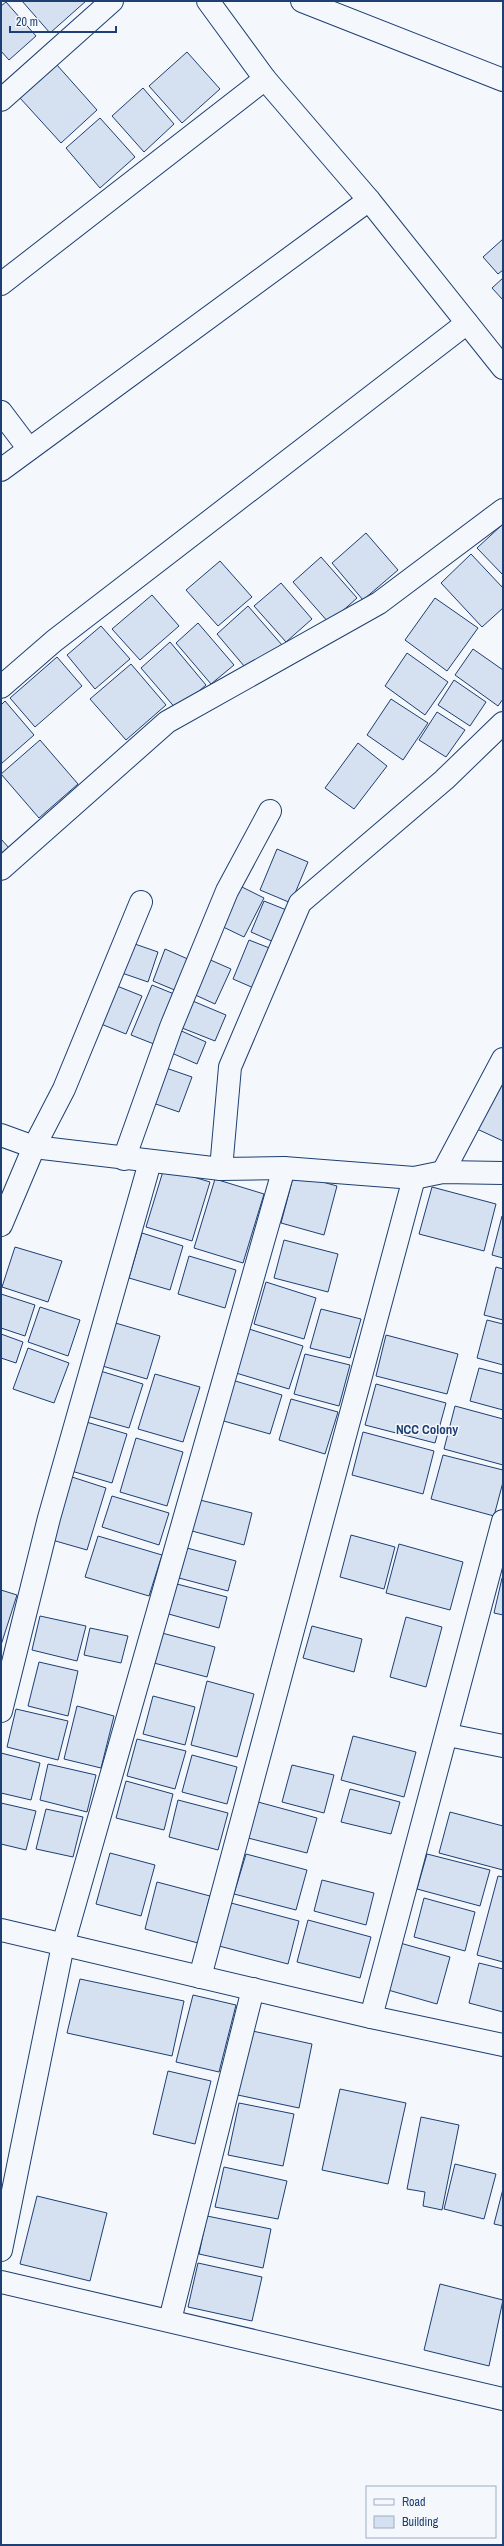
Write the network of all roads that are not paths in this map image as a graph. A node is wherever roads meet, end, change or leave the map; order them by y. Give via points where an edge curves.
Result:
1 (112, 1) edge
2 (208, 1) edge
3 (302, 1) edge
4 (265, 79) junction
5 (503, 80) edge
6 (1, 100) edge
7 (369, 200) junction
8 (1, 284) edge
9 (467, 323) junction
10 (503, 368) edge
11 (1, 412) edge
12 (29, 449) junction
13 (1, 470) edge
14 (503, 510) edge
15 (1, 687) edge
16 (503, 723) edge
17 (270, 811) dead end
18 (1, 869) edge
19 (141, 902) dead end
20 (503, 1059) edge
21 (1, 1135) edge
22 (34, 1147) junction
23 (124, 1159) junction
24 (150, 1162) junction
25 (284, 1168) junction
26 (221, 1169) junction
27 (443, 1172) junction
28 (503, 1173) edge
29 (414, 1178) junction
30 (1, 1225) edge
31 (503, 1521) edge
32 (1, 1711) edge
33 (448, 1735) junction
34 (503, 1746) edge
35 (1, 1930) edge
36 (63, 1945) junction
37 (200, 1978) junction
38 (253, 1989) junction
39 (371, 2017) junction
40 (503, 2045) edge
41 (1, 2250) edge
42 (1, 2282) edge
43 (170, 2320) junction
44 (503, 2399) edge

1 - 6 street
2 - 4 street
3 - 5 street
4 - 7 street
4 - 8 street
7 - 9 street
7 - 12 street
9 - 10 street
9 - 15 street via 54,641
11 - 12 street
12 - 13 street
14 - 18 street via 379,603 167,722
16 - 26 street via 444,780 300,903 230,1067
17 - 23 street via 227,891 171,1027
19 - 22 street via 64,1088
20 - 27 street
21 - 22 street
22 - 23 street
22 - 30 street
23 - 24 street
24 - 26 street
24 - 32 street via 49,1518
25 - 26 street
25 - 29 street
25 - 36 street
27 - 28 street
27 - 29 street
29 - 37 street
31 - 33 street
33 - 34 street
33 - 39 street
35 - 36 street
36 - 37 street
36 - 41 street
37 - 38 street
38 - 39 street
38 - 43 street
39 - 40 street
42 - 43 street
43 - 44 street

